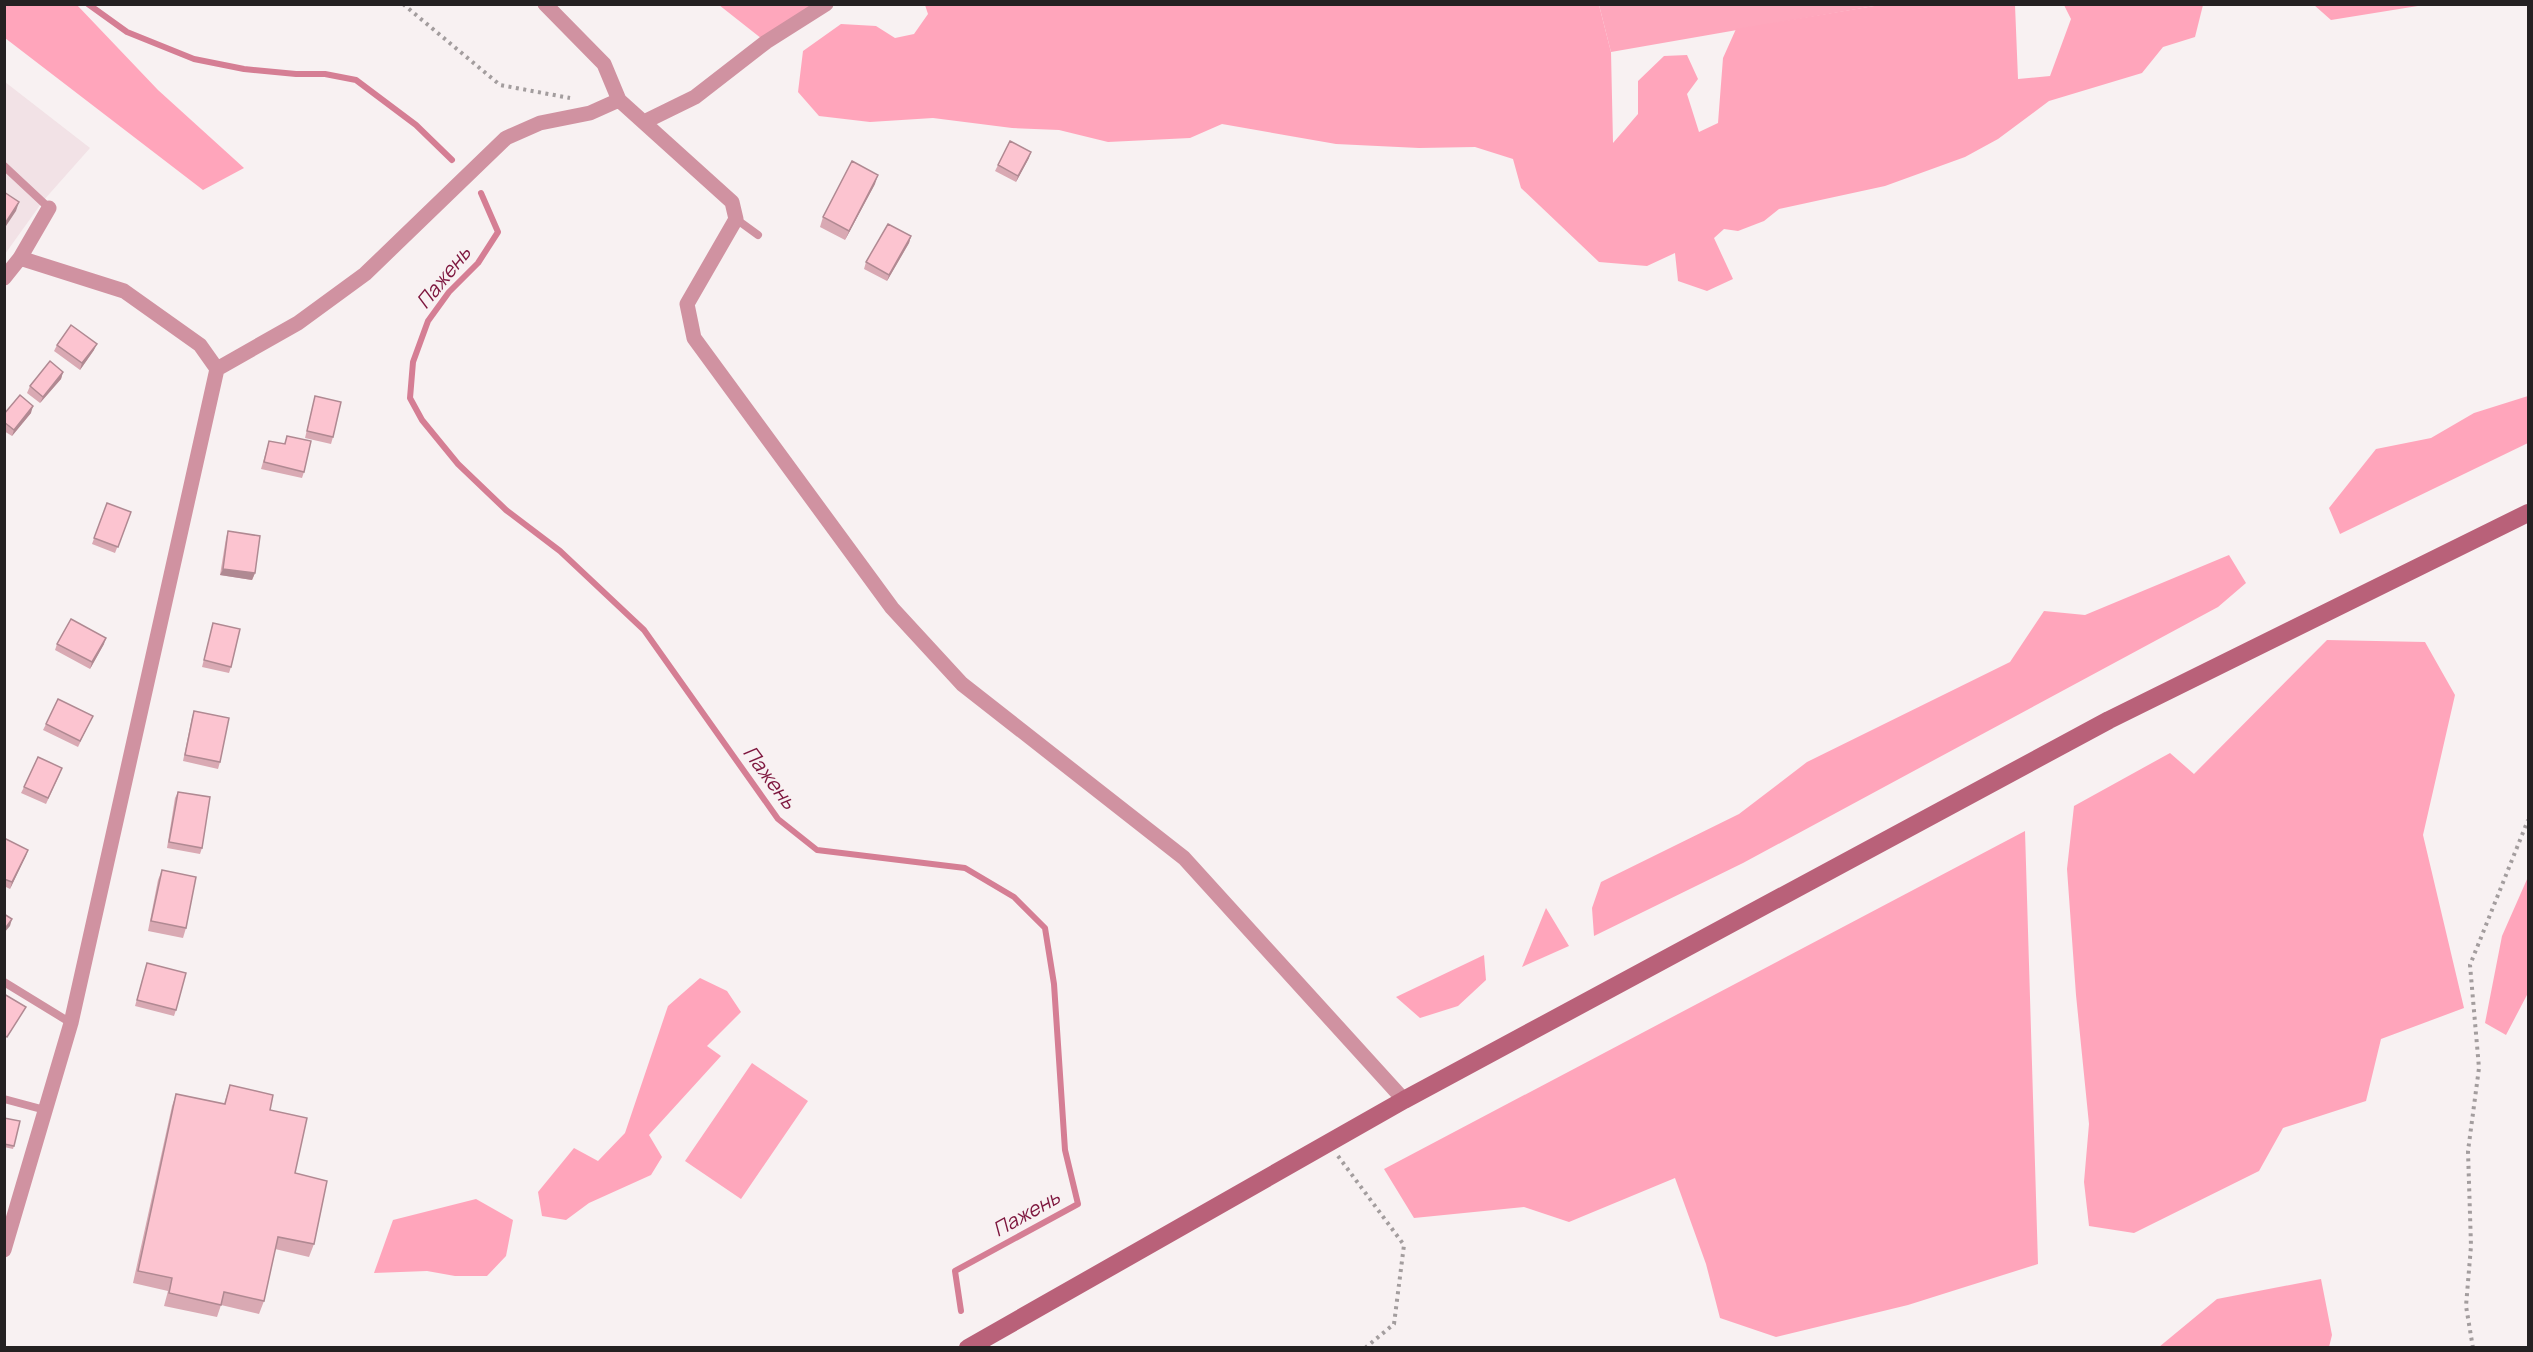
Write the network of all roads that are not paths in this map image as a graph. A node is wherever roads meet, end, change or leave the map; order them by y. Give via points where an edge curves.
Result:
1 (545, 4) edge
2 (826, 4) edge
3 (619, 100) junction
4 (645, 122) junction
5 (4, 166) edge
6 (49, 208) joint
7 (736, 219) junction
8 (758, 235) dead end
9 (20, 258) junction
10 (4, 278) edge
11 (217, 369) junction
12 (2529, 513) edge
13 (4, 982) edge
14 (71, 1023) junction
15 (4, 1099) edge
16 (1404, 1100) junction
17 (45, 1110) junction
18 (4, 1250) edge
19 (968, 1347) edge

1 - 3 street via 604,64
2 - 4 street via 766,42 695,97
3 - 4 street
3 - 11 street via 590,113 540,123 506,138 365,274 298,323
4 - 7 street via 732,202
5 - 6 lane
6 - 9 street
7 - 8 lane
7 - 16 street via 687,304 694,338 892,608 962,684 1184,858
9 - 10 street
9 - 11 street via 124,291 200,345
11 - 14 street
12 - 16 street via 2109,720
13 - 14 lane
14 - 17 street
15 - 17 lane
16 - 19 street
17 - 18 street

